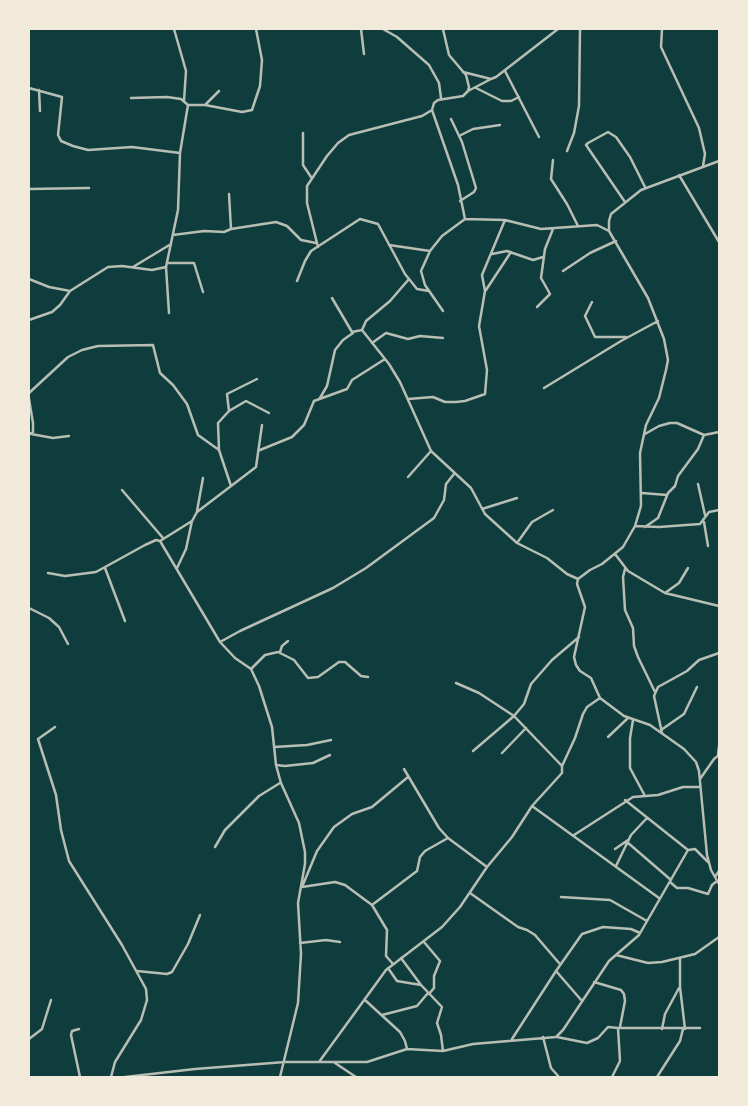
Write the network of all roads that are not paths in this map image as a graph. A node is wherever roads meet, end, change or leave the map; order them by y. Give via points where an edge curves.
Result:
1 (174, 29) edge
2 (256, 29) edge
3 (361, 29) edge
4 (383, 29) edge
5 (442, 29) edge
6 (558, 29) edge
7 (580, 29) edge
8 (662, 29) edge
9 (364, 54) dead end
10 (505, 71) junction
11 (463, 72) junction
12 (491, 79) junction
13 (29, 88) edge
14 (476, 88) junction
15 (39, 90) junction
16 (219, 91) dead end
17 (468, 92) junction
18 (519, 97) junction
19 (132, 98) dead end
20 (441, 98) junction
21 (184, 101) junction
22 (188, 105) junction
23 (206, 105) junction
24 (40, 110) dead end
25 (432, 110) junction
26 (451, 119) dead end
27 (500, 125) dead end
28 (303, 133) dead end
29 (459, 136) junction
30 (539, 137) dead end
31 (567, 151) dead end
32 (180, 153) junction
33 (553, 160) dead end
34 (719, 161) edge
35 (703, 166) junction
36 (679, 176) junction
37 (311, 178) junction
38 (645, 187) junction
39 (89, 188) dead end
40 (29, 189) edge
41 (229, 194) dead end
42 (460, 201) junction
43 (625, 202) junction
44 (465, 219) junction
45 (505, 220) junction
46 (578, 226) junction
47 (553, 229) junction
48 (231, 230) junction
49 (610, 231) junction
50 (173, 235) junction
51 (616, 241) junction
52 (719, 242) edge
53 (317, 243) junction
54 (171, 244) junction
55 (389, 245) junction
56 (318, 247) junction
57 (430, 251) junction
58 (511, 252) junction
59 (490, 254) junction
60 (544, 257) junction
61 (166, 265) junction
62 (132, 268) junction
63 (562, 270) dead end
64 (29, 278) edge
65 (409, 279) junction
66 (297, 282) dead end
67 (70, 290) junction
68 (485, 291) junction
69 (203, 292) dead end
70 (429, 292) junction
71 (332, 298) dead end
72 (592, 302) dead end
73 (537, 307) dead end
74 (443, 311) dead end
75 (170, 313) dead end
76 (29, 320) edge
77 (658, 321) junction
78 (362, 330) junction
79 (353, 333) junction
80 (627, 337) junction
81 (443, 338) dead end
82 (372, 343) junction
83 (385, 359) junction
84 (256, 379) dead end
85 (544, 388) dead end
86 (29, 393) edge
87 (320, 398) junction
88 (29, 399) edge
89 (408, 399) junction
90 (229, 411) junction
91 (269, 413) dead end
92 (262, 425) dead end
93 (719, 432) edge
94 (30, 434) edge
95 (643, 435) junction
96 (704, 435) junction
97 (69, 436) dead end
98 (219, 450) junction
99 (260, 450) junction
100 (431, 450) junction
101 (454, 474) junction
102 (408, 477) dead end
103 (203, 478) dead end
104 (698, 484) dead end
105 (231, 486) junction
106 (122, 490) dead end
107 (642, 493) junction
108 (667, 495) junction
109 (517, 498) dead end
110 (482, 509) junction
111 (553, 510) dead end
112 (719, 510) edge
113 (197, 512) junction
114 (705, 515) junction
115 (192, 521) junction
116 (704, 522) junction
117 (635, 526) junction
118 (645, 527) junction
119 (163, 538) junction
120 (160, 541) junction
121 (517, 543) junction
122 (708, 546) dead end
123 (615, 554) junction
124 (105, 568) junction
125 (176, 568) junction
126 (688, 568) dead end
127 (626, 569) junction
128 (48, 573) dead end
129 (578, 579) junction
130 (665, 593) junction
131 (719, 606) edge
132 (29, 608) edge
133 (125, 620) dead end
134 (580, 636) junction
135 (288, 641) dead end
136 (220, 642) junction
137 (68, 644) dead end
138 (280, 652) junction
139 (719, 653) edge
140 (251, 669) junction
141 (368, 677) dead end
142 (456, 682) dead end
143 (697, 687) dead end
144 (655, 692) junction
145 (600, 698) junction
146 (514, 716) junction
147 (628, 718) junction
148 (633, 720) junction
149 (55, 727) dead end
150 (526, 728) junction
151 (661, 730) junction
152 (662, 734) junction
153 (608, 737) dead end
154 (331, 740) dead end
155 (719, 746) edge
156 (274, 747) junction
157 (473, 751) dead end
158 (502, 753) dead end
159 (330, 755) dead end
160 (718, 755) edge
161 (276, 765) junction
162 (562, 766) junction
163 (404, 769) dead end
164 (408, 777) junction
165 (700, 780) junction
166 (281, 783) junction
167 (700, 787) junction
168 (645, 796) junction
169 (625, 800) junction
170 (532, 806) junction
171 (647, 818) junction
172 (574, 835) junction
173 (448, 838) junction
174 (628, 840) junction
175 (214, 847) dead end
176 (615, 849) dead end
177 (688, 850) junction
178 (709, 863) junction
179 (616, 866) junction
180 (487, 867) junction
181 (719, 871) edge
182 (715, 877) junction
183 (670, 881) junction
184 (718, 883) edge
185 (301, 887) junction
186 (470, 893) junction
187 (561, 897) dead end
188 (659, 898) junction
189 (372, 905) junction
190 (200, 915) dead end
191 (647, 921) junction
192 (640, 933) junction
193 (719, 937) edge
194 (340, 942) dead end
195 (424, 942) junction
196 (300, 943) junction
197 (615, 955) junction
198 (401, 958) junction
199 (680, 958) junction
200 (392, 964) junction
201 (560, 964) junction
202 (388, 968) junction
203 (137, 971) junction
204 (556, 971) junction
205 (594, 982) junction
206 (421, 985) junction
207 (680, 987) junction
208 (429, 994) junction
209 (52, 1000) dead end
210 (365, 1000) junction
211 (582, 1001) junction
212 (382, 1015) junction
213 (619, 1027) junction
214 (700, 1028) dead end
215 (79, 1029) dead end
216 (662, 1029) junction
217 (684, 1029) junction
218 (556, 1037) junction
219 (543, 1038) junction
220 (29, 1039) edge
221 (512, 1040) junction
222 (407, 1049) junction
223 (443, 1050) junction
224 (285, 1062) junction
225 (319, 1062) junction
226 (334, 1062) junction
227 (553, 1073) junction
228 (144, 1076) edge
229 (80, 1077) edge
230 (111, 1077) edge
231 (125, 1077) edge
232 (280, 1077) edge
233 (356, 1077) edge
234 (549, 1077) edge
235 (559, 1077) edge
236 (612, 1077) edge
237 (657, 1077) edge

1 - 21 street via 186,70
2 - 23 street via 262,68 252,110 242,112
3 - 9 street
4 - 20 street via 429,65 439,83
5 - 11 street via 449,55
6 - 10 street
7 - 31 street via 580,106
8 - 35 street via 660,47 699,128 705,154
10 - 12 street
10 - 18 street
11 - 12 street
11 - 17 street
12 - 14 street
13 - 15 street
14 - 17 street
14 - 18 street via 502,101
15 - 24 street
15 - 32 street via 62,97 58,135 61,141 88,150 132,146
16 - 23 street
17 - 20 street via 458,97
18 - 30 street
19 - 21 street via 160,97
20 - 25 street via 434,103
21 - 22 street
22 - 23 street
22 - 32 street
25 - 37 street via 422,116 349,135 338,143
25 - 42 street via 458,185
26 - 29 street
27 - 29 street via 473,129
28 - 37 street via 303,165
29 - 42 street via 476,188
32 - 50 street via 179,200
33 - 46 street via 552,180
34 - 35 street
35 - 36 street
36 - 38 street
36 - 52 street
37 - 53 street via 306,195
38 - 43 street
38 - 43 street via 616,137 608,132 588,143 588,148
39 - 40 street
41 - 48 street
42 - 44 street
43 - 49 street via 611,214
44 - 45 street
44 - 57 street via 442,236
45 - 47 street
45 - 59 street
46 - 47 street
46 - 49 street via 597,225
47 - 60 street
48 - 50 street
48 - 53 street via 276,222 287,226 301,240
49 - 51 street
50 - 54 street
51 - 63 street
51 - 77 street
53 - 56 street
54 - 61 street
54 - 62 street
55 - 56 street via 378,224 360,219
55 - 57 street
55 - 65 street
56 - 66 street via 308,256
57 - 70 street via 421,270
58 - 59 street
58 - 60 street via 533,260
58 - 68 street
59 - 68 street via 483,270
60 - 73 street via 541,282 550,294
61 - 62 street via 152,270
61 - 69 street via 194,263
61 - 75 street
62 - 67 street via 108,267
64 - 67 street via 49,287
65 - 70 street via 417,288
65 - 78 street via 366,321
67 - 76 street via 52,312
68 - 89 street via 479,320 487,370 486,394 456,402 434,397
70 - 74 street
71 - 79 street
72 - 80 street via 585,316 595,337
77 - 80 street
77 - 95 street via 668,360 659,398
78 - 79 street
78 - 82 street
79 - 87 street via 335,350 327,386
80 - 85 street
81 - 82 street via 420,336 408,339 386,333
82 - 83 street
83 - 87 street via 352,380 347,389
83 - 89 street
84 - 90 street via 227,394
86 - 98 street via 68,357 82,350 98,346 153,345 157,368 187,404 198,435
87 - 99 street via 314,401 304,425 292,437
88 - 94 street via 33,423
89 - 100 street
90 - 91 street via 246,401
90 - 98 street via 218,423
92 - 99 street
93 - 96 street
94 - 97 street via 53,438
95 - 96 street via 659,426 677,423
95 - 107 street via 640,452
96 - 108 street via 698,450
98 - 105 street
99 - 105 street via 252,472
100 - 101 street
100 - 102 street
101 - 110 street via 475,493
101 - 136 street via 446,484 444,500 434,518 366,568 334,588
103 - 113 street
104 - 114 street
105 - 113 street
106 - 119 street
107 - 108 street
107 - 117 street
108 - 118 street via 658,518
109 - 110 street
110 - 121 street
111 - 121 street via 532,522
112 - 114 street
113 - 115 street
114 - 116 street
115 - 119 street
115 - 125 street via 186,549
116 - 118 street
116 - 122 street
117 - 118 street
117 - 123 street via 623,548
119 - 120 street
120 - 124 street via 145,545
120 - 125 street
121 - 129 street
123 - 127 street
123 - 129 street
124 - 128 street via 78,575
124 - 133 street
125 - 136 street
126 - 130 street via 679,583
127 - 130 street
127 - 144 street via 623,577 625,610 633,628 638,657
129 - 134 street via 585,607
130 - 131 street
132 - 137 street via 59,627
134 - 145 street via 574,657 576,666 591,678
134 - 146 street via 564,648 536,679 521,710
135 - 138 street
136 - 140 street
138 - 140 street via 264,655
138 - 141 street via 294,660 308,678 318,677 339,662 345,662
139 - 144 street via 699,660
140 - 156 street via 269,716
142 - 146 street
143 - 151 street via 684,714
144 - 151 street
145 - 147 street
145 - 162 street via 582,714
146 - 150 street
146 - 157 street
147 - 148 street
147 - 153 street
148 - 152 street via 650,725
148 - 168 street via 630,768
149 - 203 street via 38,739 56,795 69,860
150 - 158 street
150 - 162 street
151 - 152 street
152 - 165 street via 691,755
154 - 156 street
155 - 160 street
156 - 161 street
159 - 161 street via 313,763
160 - 165 street
161 - 166 street
162 - 170 street via 562,773 554,784
163 - 164 street
164 - 173 street
164 - 185 street via 372,807 340,821 316,851
165 - 167 street
166 - 175 street via 250,804
166 - 185 street via 304,840 305,864
167 - 168 street via 684,787
167 - 178 street
168 - 169 street
169 - 171 street
169 - 172 street
170 - 172 street
170 - 180 street
171 - 174 street
171 - 177 street
172 - 179 street
173 - 180 street
173 - 189 street via 428,848 420,858 417,870
174 - 176 street
174 - 179 street
174 - 183 street
177 - 178 street via 695,849
177 - 183 street
178 - 182 street
179 - 188 street
180 - 186 street
181 - 182 street
182 - 184 street
183 - 184 street via 678,888 708,894 712,885
183 - 188 street
185 - 189 street via 335,882 345,885
185 - 196 street via 298,914
186 - 195 street via 447,922
186 - 201 street via 518,928 535,935
187 - 191 street via 610,900
188 - 191 street
189 - 200 street via 387,930 386,956
190 - 203 street via 172,972
191 - 192 street
192 - 197 street
192 - 201 street via 619,927 588,930
193 - 199 street via 700,952
194 - 196 street
195 - 198 street
195 - 208 street via 440,961 434,976 434,988
196 - 224 street via 298,1004
197 - 199 street via 654,963
197 - 205 street
198 - 200 street
198 - 206 street
199 - 207 street
200 - 202 street
201 - 204 street
202 - 206 street via 397,981
202 - 210 street
203 - 230 street via 146,989 146,1000 141,1020 119,1056
204 - 211 street
204 - 221 street
205 - 211 street
205 - 213 street via 621,990 624,994
206 - 208 street
207 - 216 street via 665,1014
207 - 217 street
208 - 212 street via 417,1006
208 - 223 street via 442,1007 437,1023
209 - 220 street via 42,1030
210 - 212 street
210 - 225 street
211 - 218 street
212 - 222 street via 400,1032
213 - 216 street
213 - 218 street via 608,1026 598,1038 587,1043
213 - 236 street via 620,1061
214 - 217 street
215 - 229 street via 72,1031 71,1035
216 - 217 street
217 - 237 street
218 - 219 street
219 - 221 street
219 - 227 street
221 - 223 street
222 - 223 street
222 - 226 street via 366,1062
224 - 225 street
224 - 228 street via 195,1068
224 - 232 street
225 - 226 street
226 - 233 street
227 - 234 street
227 - 235 street
228 - 231 street

